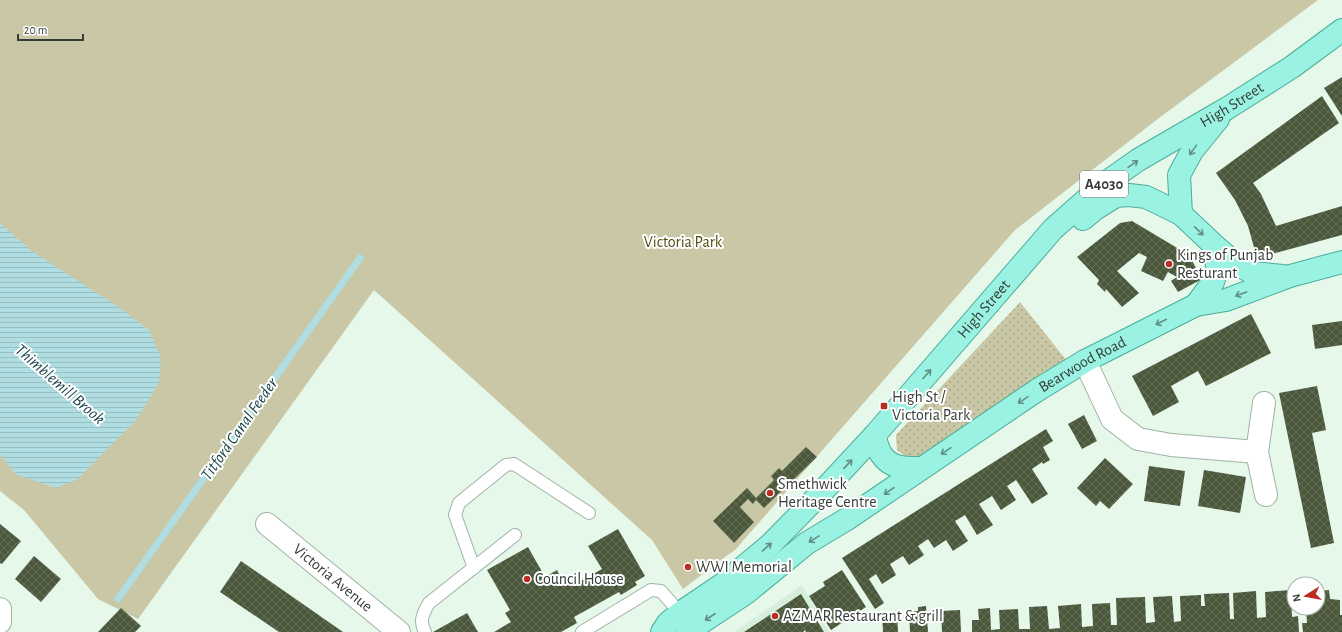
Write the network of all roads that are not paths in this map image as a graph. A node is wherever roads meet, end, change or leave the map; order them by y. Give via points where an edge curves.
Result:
1 (1342, 30) edge
2 (1226, 109) junction
3 (1181, 214) junction
4 (1216, 248) junction
5 (1342, 262) edge
6 (1290, 276) junction
7 (1004, 286) junction
8 (1196, 305) junction
9 (1085, 360) junction
10 (1264, 403) dead end
11 (874, 436) junction
12 (1258, 452) junction
13 (921, 468) junction
14 (822, 492) junction
15 (1266, 495) dead end
16 (589, 513) dead end
17 (847, 519) junction
18 (267, 524) dead end
19 (515, 535) dead end
20 (474, 568) junction
21 (0, 609) edge
22 (0, 622) edge
23 (684, 622) edge
24 (398, 631) edge
25 (425, 632) edge
26 (582, 632) edge
27 (662, 632) edge

1 - 2 main road, High Street / A4030 via 1292,67
2 -> 3 main road, A4030 via 1192,151 1179,175
7 -> 2 main road, High Street / A4030 via 1053,229 1104,184 1138,160
3 -> 4 main road, A4030
3 - 7 main road, A4030 via 1146,197 1116,196 1095,210
4 - 6 main road, A4030 via 1253,274
4 - 8 main road, A4030 via 1217,269 1213,282
5 - 6 main road, Bearwood Road / A4030
6 -> 8 main road, Bearwood Road / A4030 via 1226,300
11 -> 7 main road, High Street / A4030
8 -> 9 main road, Bearwood Road / A4030
9 - 12 street via 1112,419 1138,439 1171,445
9 -> 13 main road, Bearwood Road / A4030
10 - 12 street
11 - 13 main road via 881,454 894,466
14 -> 11 main road, High Street / A4030
12 - 15 street
13 -> 17 main road, Bearwood Road / A4030
14 - 17 main road via 826,505 834,515
23 -> 14 main road, High Street / A4030 via 723,584 770,545
16 - 20 lane via 514,464 506,465 459,503 455,515
17 -> 23 main road, High Street / A4030 via 807,544 746,593
18 - 24 street, Victoria Avenue
19 - 20 lane
20 - 25 lane via 430,603 422,614 422,627
21 - 22 street
23 - 26 lane via 661,592 651,590
23 - 27 main road, High Street / A4030 via 668,623

